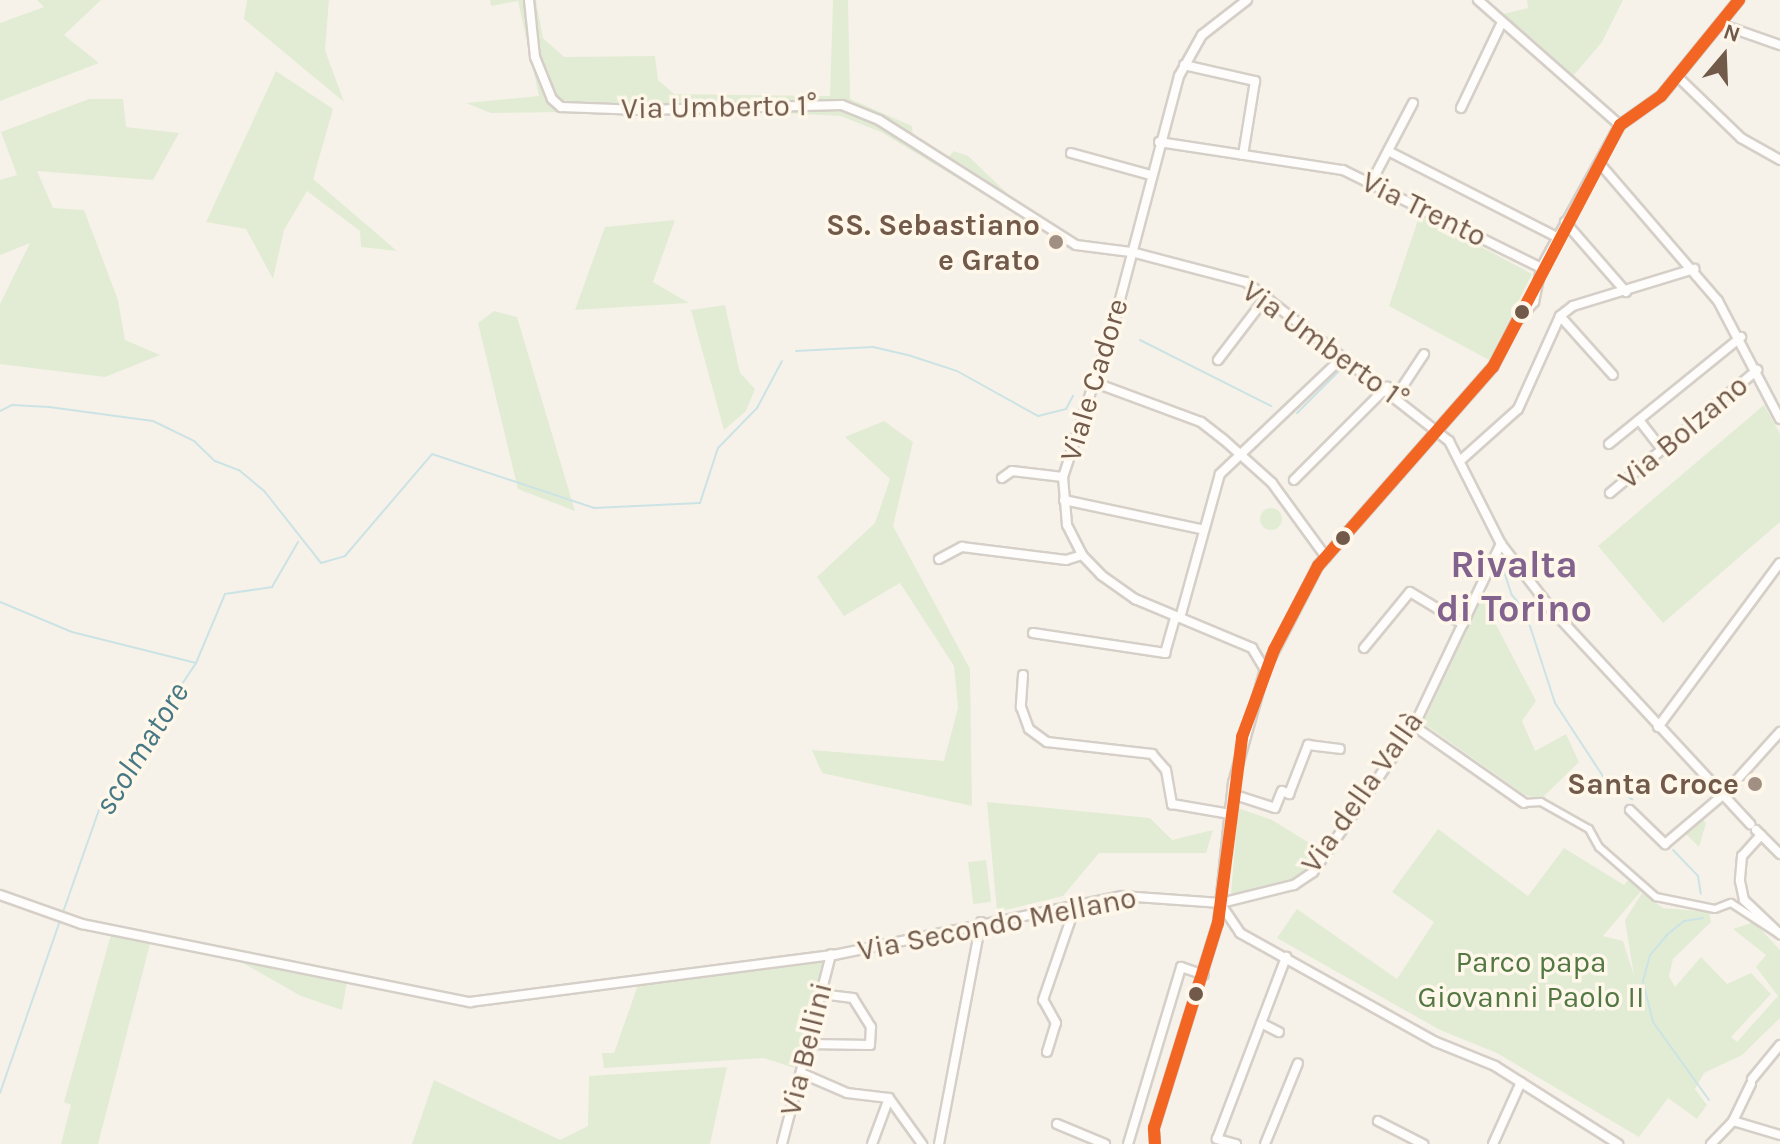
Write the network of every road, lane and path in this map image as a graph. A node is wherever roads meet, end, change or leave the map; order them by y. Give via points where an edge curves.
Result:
1 (529, 0) edge
2 (1247, 0) edge
3 (1739, 0) edge
4 (1476, 1) edge
5 (1502, 22) junction
6 (1720, 24) junction
7 (1780, 45) edge
8 (1184, 65) junction
9 (1678, 77) junction
10 (1413, 103) dead end
11 (1461, 108) dead end
12 (1620, 125) junction
13 (1159, 142) junction
14 (1388, 151) junction
15 (1071, 153) dead end
16 (1243, 155) junction
17 (1780, 160) edge
18 (1601, 165) junction
19 (1151, 175) junction
20 (1372, 181) junction
21 (1565, 222) junction
22 (1557, 237) junction
23 (1131, 252) junction
24 (1541, 268) junction
25 (1694, 269) junction
26 (1626, 292) junction
27 (1267, 296) junction
28 (1560, 316) junction
29 (1741, 337) junction
30 (1424, 354) dead end
31 (1342, 358) junction
32 (1218, 360) dead end
33 (1757, 370) junction
34 (1613, 375) dead end
35 (1093, 382) junction
36 (1387, 387) junction
37 (1397, 395) junction
38 (1780, 419) edge
39 (1639, 420) junction
40 (1437, 428) junction
41 (1609, 444) dead end
42 (1662, 449) junction
43 (1240, 453) junction
44 (1461, 460) junction
45 (1063, 477) junction
46 (1002, 478) dead end
47 (1294, 480) dead end
48 (1610, 493) dead end
49 (1064, 500) junction
50 (1201, 529) junction
51 (1501, 544) junction
52 (1082, 555) junction
53 (1326, 557) junction
54 (939, 559) dead end
55 (1780, 563) edge
56 (1177, 618) junction
57 (1463, 624) junction
58 (1033, 633) dead end
59 (1364, 648) dead end
60 (1265, 669) junction
61 (1023, 675) dead end
62 (1414, 726) junction
63 (1658, 727) junction
64 (1780, 732) edge
65 (1340, 749) dead end
66 (1232, 794) junction
67 (1724, 794) junction
68 (1524, 803) joint
69 (1630, 810) dead end
70 (1230, 814) junction
71 (1756, 830) junction
72 (1780, 854) edge
73 (0, 895) edge
74 (1221, 903) junction
75 (1076, 904) junction
76 (981, 922) junction
77 (1780, 934) edge
78 (831, 954) junction
79 (1286, 957) junction
80 (1204, 975) junction
81 (821, 994) junction
82 (1261, 1023) junction
83 (1279, 1032) dead end
84 (809, 1044) junction
85 (1780, 1045) edge
86 (1047, 1052) dead end
87 (1298, 1063) dead end
88 (801, 1073) junction
89 (1521, 1082) junction
90 (889, 1098) junction
91 (1378, 1121) dead end
92 (1733, 1121) junction
93 (1057, 1124) dead end
94 (1780, 1135) edge
95 (1491, 1143) edge
96 (782, 1144) edge
97 (872, 1144) edge
98 (922, 1144) edge
99 (939, 1144) edge
100 (1105, 1144) edge
101 (1128, 1144) edge
102 (1155, 1144) edge
103 (1236, 1144) edge
104 (1265, 1144) edge
105 (1423, 1144) edge
106 (1618, 1144) edge
107 (1711, 1144) edge

1 - 23 street, Via Umberto 1° via 535,57 552,99 561,107 842,105 879,120 1076,245
2 - 8 street, Viale Cadore via 1218,18
3 - 6 street
4 - 5 street
5 - 11 street
5 - 12 street
6 - 7 street
6 - 9 street
8 - 13 street, Viale Cadore
8 - 16 street via 1255,81
9 - 12 street
9 - 17 street via 1741,138
10 - 14 street
12 - 18 street
13 - 16 street, Via Trento
13 - 19 street, Viale Cadore
14 - 20 street
14 - 22 street
15 - 19 street
16 - 20 street, Via Trento via 1343,170
18 - 21 street
18 - 25 street
19 - 23 street, Viale Cadore
20 - 24 street, Via Trento
21 - 22 street
21 - 26 street
22 - 24 street
23 - 27 street, Via Umberto 1° via 1246,282
23 - 35 street, Viale Cadore
24 - 40 street via 1531,309 1516,322 1493,367
25 - 26 street
25 - 29 street
26 - 28 street via 1573,306
27 - 31 street, Via Umberto 1°
27 - 32 street
28 - 34 street
28 - 44 street via 1518,409
29 - 33 street
29 - 39 street
30 - 37 street
31 - 36 street, Via Umberto 1°
31 - 43 street
33 - 38 street
33 - 42 street, Via Bolzano
35 - 43 street via 1201,422
35 - 45 street, Viale Cadore
36 - 37 street, Via Umberto 1°
36 - 47 street
37 - 40 street, Via Umberto 1°
39 - 41 street
39 - 42 street
40 - 44 street, Via Umberto 1°
40 - 53 street
42 - 48 street, Via Bolzano
43 - 50 street via 1220,474
43 - 53 street via 1272,483
44 - 51 street, Via Umberto 1°
45 - 46 street via 1012,471
45 - 49 street, Viale Cadore
49 - 50 street
49 - 52 street, Viale Cadore via 1067,525
50 - 56 street
51 - 57 street, Via della Vallà
51 - 63 street, Via Umberto 1° via 1552,610
52 - 54 street via 1066,560 962,547
52 - 56 street, Viale Cadore via 1135,599
53 - 60 street
55 - 63 street
56 - 58 street via 1165,653
56 - 60 street, Viale Cadore via 1252,648
57 - 59 street via 1410,592
57 - 62 street, Via della Vallà
60 - 66 street via 1242,737
61 - 70 street via 1021,707 1029,729 1047,742 1152,754 1166,770 1172,804
62 - 68 street
62 - 74 street, Via della Vallà via 1313,872 1294,885
63 - 67 street, Via Umberto 1°
64 - 67 street
65 - 66 street via 1308,745 1289,794 1282,791 1275,808
66 - 70 street
67 - 69 street via 1665,844
67 - 71 street, Via Umberto 1°
68 - 77 street via 1541,802 1589,829 1599,847 1656,897 1715,909 1731,903
70 - 74 street
71 - 72 street, Via Umberto 1°
71 - 77 street via 1741,860 1744,900
73 - 78 street, Via Secondo Mellano via 63,918 470,1002
74 - 75 street, Via Secondo Mellano via 1158,896
74 - 79 street via 1240,933
74 - 80 street
75 - 76 street, Via Secondo Mellano
75 - 86 street via 1043,1000 1056,1023
76 - 78 street, Via Secondo Mellano
76 - 99 street
78 - 81 street, Via Bellini
79 - 82 street
79 - 89 street via 1436,1042
80 - 101 street via 1181,967
80 - 102 street via 1154,1128
81 - 84 street, Via Bellini
81 - 84 street via 853,998 871,1027 870,1045
82 - 83 street
82 - 103 street via 1217,1139
84 - 88 street, Via Bellini
85 - 92 street via 1752,1082
87 - 104 street
88 - 90 street via 847,1093
88 - 96 street, Via Bellini
89 - 95 street
89 - 106 street
90 - 97 street
90 - 98 street
91 - 105 street
92 - 94 street
92 - 107 street
93 - 100 street

